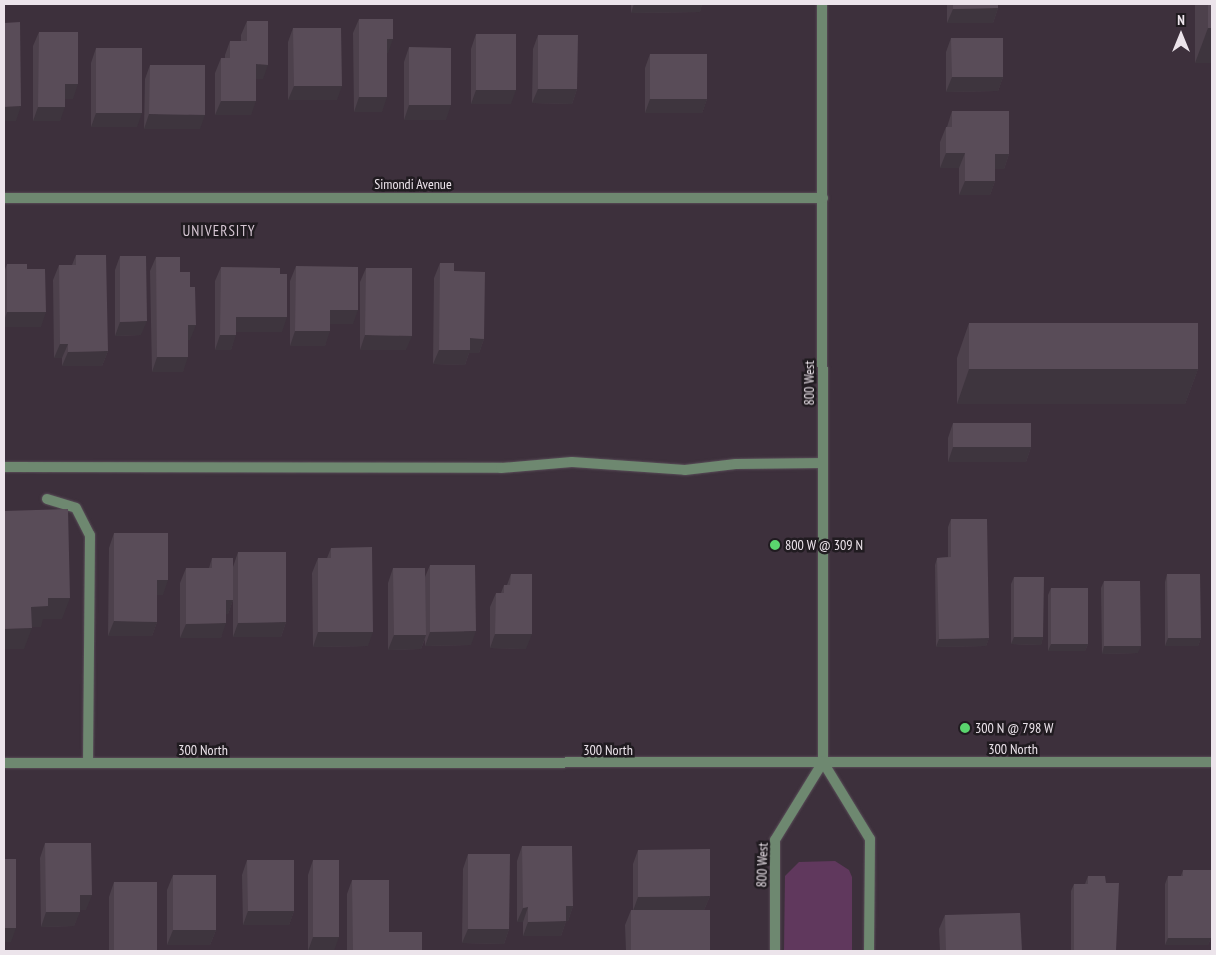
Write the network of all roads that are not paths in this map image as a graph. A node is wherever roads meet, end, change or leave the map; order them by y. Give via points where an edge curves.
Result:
1 (822, 4) edge
2 (4, 198) edge
3 (823, 198) junction
4 (823, 463) junction
5 (4, 467) edge
6 (47, 499) dead end
7 (823, 762) junction
8 (1212, 762) edge
9 (4, 763) edge
10 (88, 763) junction
11 (775, 951) edge
12 (869, 951) edge

1 - 3 street, 800 West
2 - 3 street, Simondi Avenue
3 - 4 street, 800 West
4 - 5 street via 736,464 685,470 572,462 501,468
4 - 7 street, 800 West
6 - 10 street via 76,508 90,535
7 - 8 street, 300 North
7 - 10 street, 300 North
7 - 11 street, 800 West via 774,840
7 - 12 street via 870,839
9 - 10 street, 300 North

